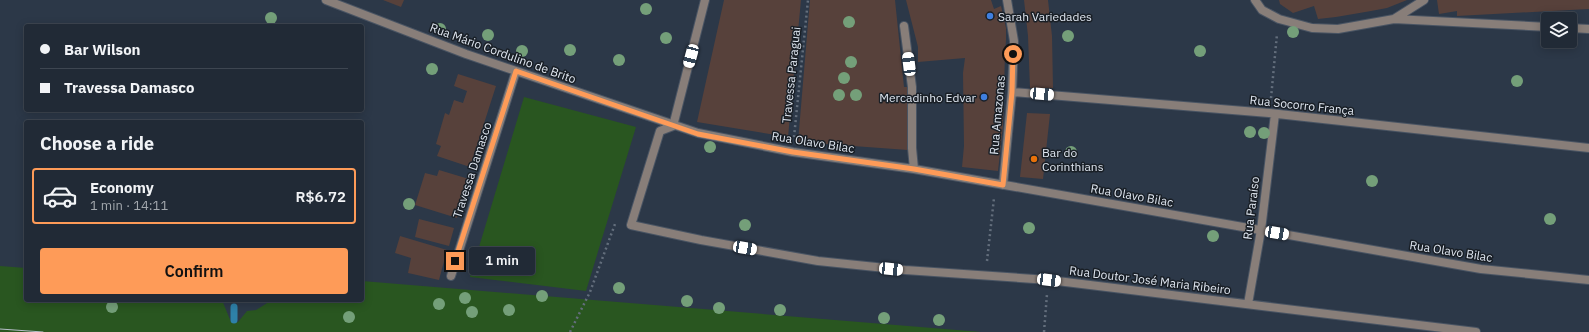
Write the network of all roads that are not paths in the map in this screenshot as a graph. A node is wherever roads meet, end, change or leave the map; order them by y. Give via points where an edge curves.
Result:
1 (326, 0) edge
2 (705, 0) edge
3 (1006, 0) edge
4 (1255, 0) edge
5 (1424, 0) edge
6 (1394, 19) junction
7 (904, 26) dead end
8 (1541, 27) edge
9 (1577, 29) edge
10 (1589, 30) edge
11 (516, 71) junction
12 (1012, 92) junction
13 (1272, 114) junction
14 (673, 126) junction
15 (1589, 148) edge
16 (914, 169) junction
17 (999, 184) junction
18 (1261, 230) junction
19 (451, 276) dead end
20 (1589, 280) edge
21 (1248, 304) junction
22 (1476, 332) edge

1 - 11 street, Rua Mário Cordulino de Brito
2 - 14 street
3 - 12 street, Rua Amazonas via 1014,41
4 - 6 street via 1262,10 1279,19 1312,28 1338,29
5 - 6 street
6 - 8 street
7 - 16 street via 912,86
9 - 10 street
11 - 14 street, Rua Mário Cordulino de Brito
11 - 19 street, Travessa Damasco
12 - 13 street, Rua Socorro França
12 - 17 street, Rua Amazonas
13 - 15 street, Rua Socorro França
13 - 18 street, Rua Paraíso
14 - 16 street, Rua Olavo Bilac via 698,134 793,152
14 - 21 street, Rua Doutor José Maria Ribeiro via 660,132 631,226 818,261 1049,280
16 - 17 street, Rua Olavo Bilac
17 - 18 street, Rua Olavo Bilac
18 - 20 street, Rua Olavo Bilac via 1481,269
18 - 21 street, Rua Paraíso
21 - 22 street, Rua Doutor José Maria Ribeiro

